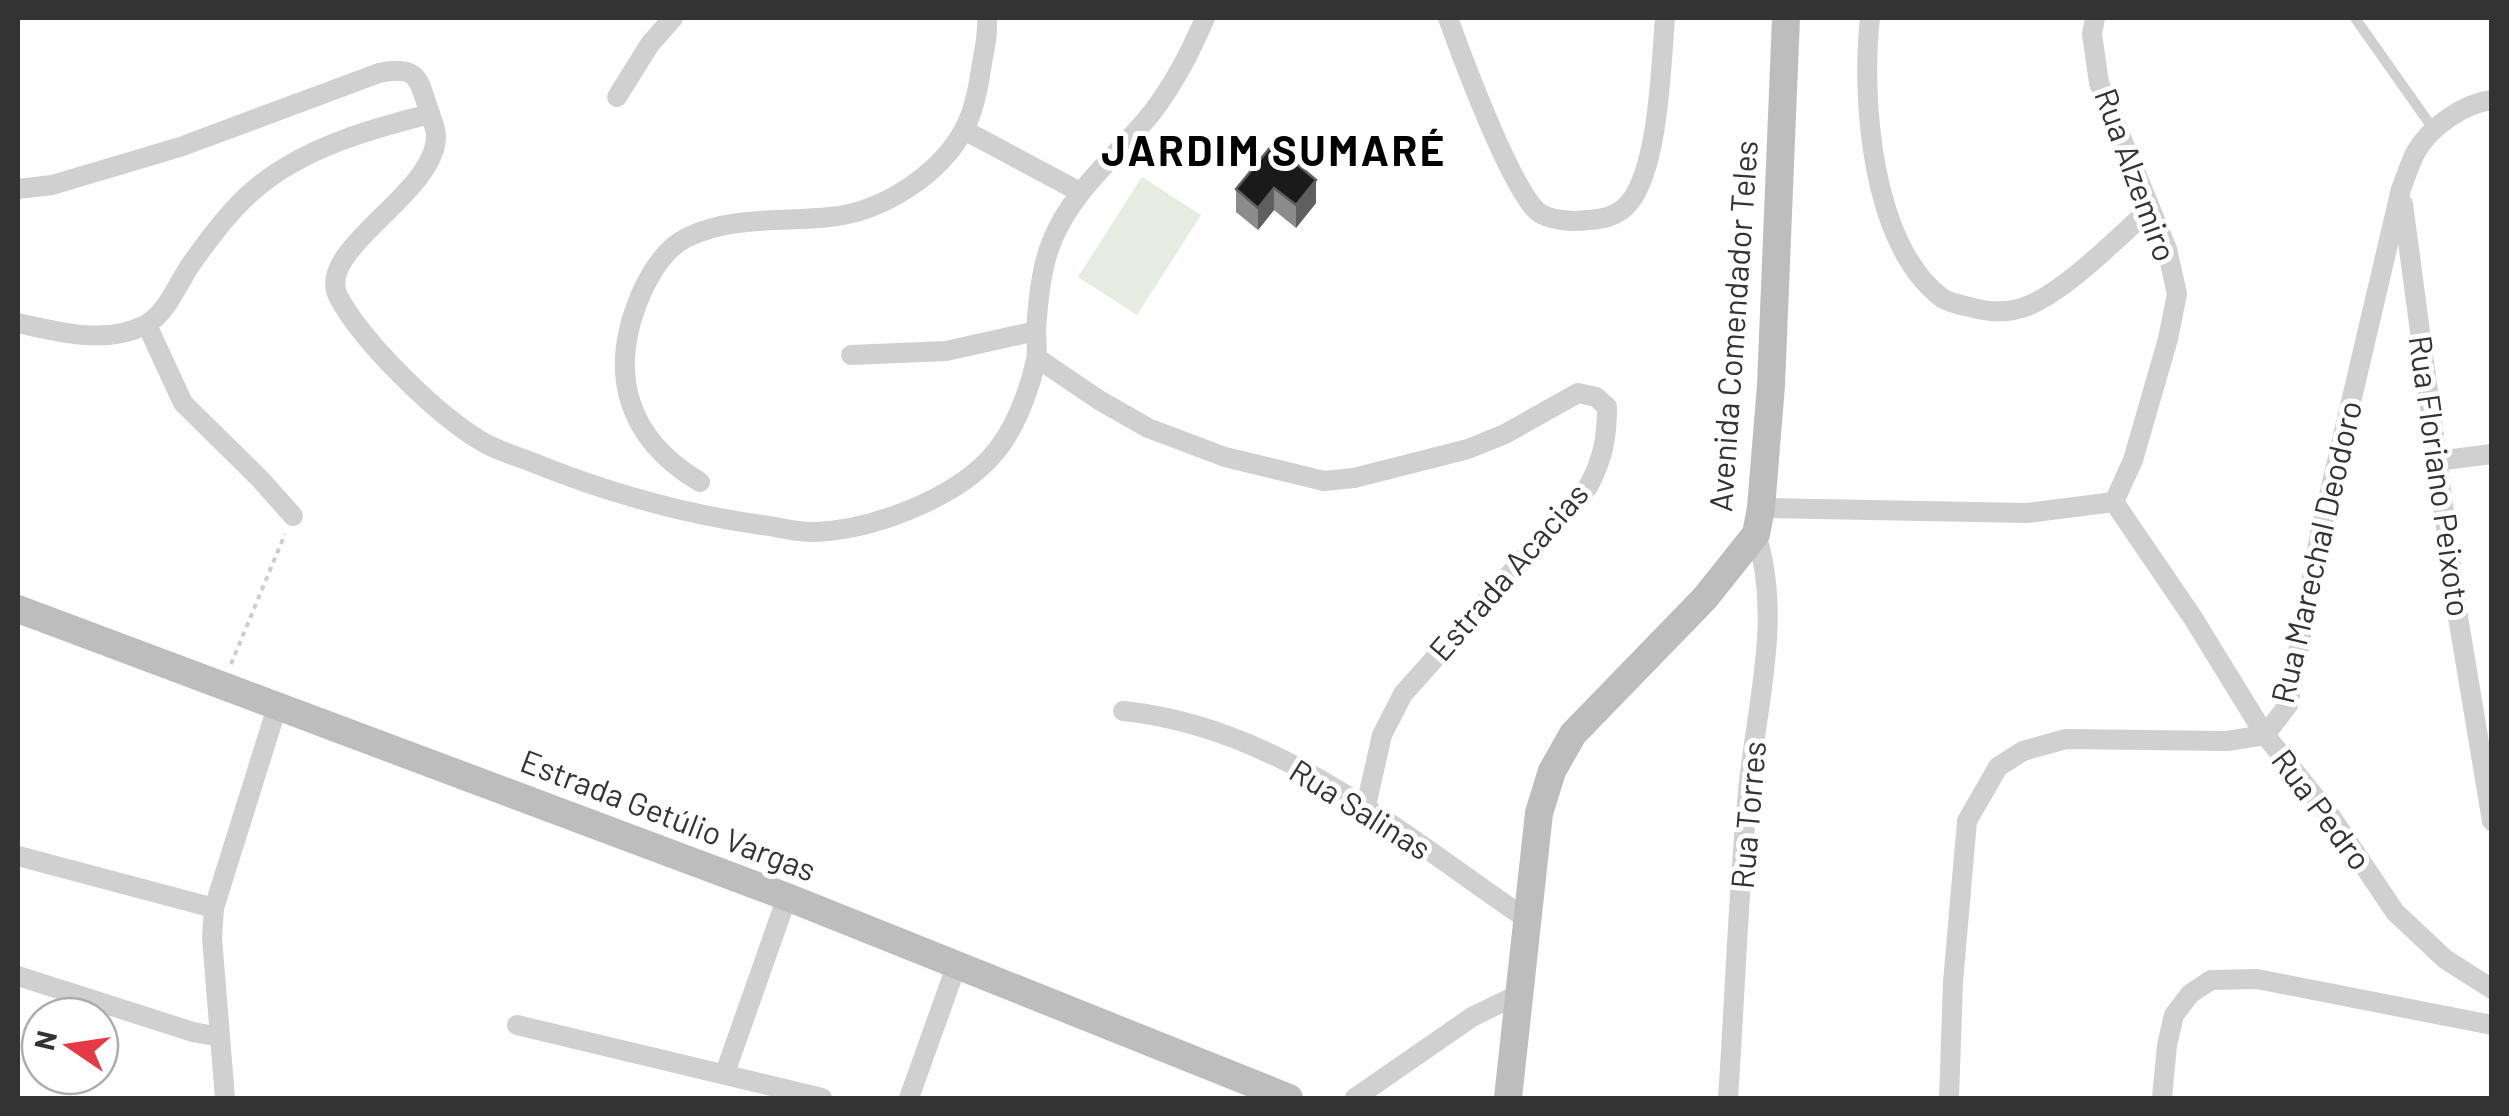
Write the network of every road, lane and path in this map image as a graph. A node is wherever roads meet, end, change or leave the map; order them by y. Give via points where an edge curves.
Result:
1 (673, 18) edge
2 (987, 18) edge
3 (1205, 18) edge
4 (1448, 18) edge
5 (1665, 18) edge
6 (1786, 18) edge
7 (1870, 18) edge
8 (2095, 18) edge
9 (2356, 18) edge
10 (617, 98) dead end
11 (2492, 100) edge
12 (430, 114) junction
13 (964, 130) junction
14 (2434, 130) junction
15 (2401, 189) junction
16 (18, 190) edge
17 (1080, 192) junction
18 (2150, 209) junction
19 (18, 323) edge
20 (146, 325) junction
21 (1036, 331) junction
22 (851, 355) dead end
23 (1037, 358) junction
24 (2492, 454) edge
25 (2436, 461) junction
26 (700, 482) dead end
27 (2114, 502) junction
28 (293, 516) joint
29 (1759, 521) junction
30 (18, 610) edge
31 (222, 686) junction
32 (277, 707) junction
33 (1123, 711) dead end
34 (2265, 735) junction
35 (1366, 806) junction
36 (2492, 820) edge
37 (18, 856) edge
38 (787, 897) junction
39 (214, 908) junction
40 (1528, 920) junction
41 (957, 964) junction
42 (18, 976) edge
43 (2492, 990) edge
44 (1519, 994) junction
45 (517, 1025) dead end
46 (2492, 1025) edge
47 (220, 1037) junction
48 (725, 1073) junction
49 (225, 1098) edge
50 (822, 1098) edge
51 (910, 1098) edge
52 (1289, 1098) edge
53 (1355, 1098) edge
54 (1508, 1098) edge
55 (1728, 1098) edge
56 (1949, 1098) edge
57 (2162, 1098) edge

1 - 10 street
2 - 13 street via 978,94
3 - 17 street via 1154,109
4 - 5 street via 1518,184 1539,213 1571,222 1615,216 1631,202 1648,157
6 - 29 main road, Avenida Comendador Teles
7 - 18 street via 1867,98 1891,221 1913,268 1944,300 1991,313 2030,305
8 - 18 street, Rua Alzemiro via 2099,83
9 - 14 lane
11 - 14 street, Rua Marechal Deodoro
12 - 16 street via 418,78 396,69 180,146
12 - 20 street via 288,164 230,212
12 - 23 street via 436,136 430,162 340,264 336,293 415,388 481,442 644,501 814,532 904,512 954,488 993,456 1016,419
13 - 17 street
13 - 26 street via 934,168 880,205 832,217 722,226 684,238 650,272 625,344 625,376 651,444
14 - 15 street, Rua Marechal Deodoro
15 - 25 street, Rua Floriano Peixoto
15 - 34 street, Rua Marechal Deodoro via 2320,534 2288,704
17 - 21 street via 1052,240
18 - 27 street, Rua Alzemiro via 2177,294 2133,460
19 - 20 street via 102,336
20 - 28 street via 183,403
21 - 22 street via 946,351
21 - 23 street
23 - 35 street, Estrada Acacias via 1148,428 1225,457 1324,481 1468,449 1578,394 1607,407 1602,461 1588,486 1391,713
24 - 25 street
25 - 36 street, Rua Floriano Peixoto
27 - 29 street via 2027,513
27 - 34 street, Rua Pedro
28 - 31 path
29 - 40 main road, Avenida Comendador Teles via 1705,598 1573,734 1538,813
29 - 55 street, Rua Torres via 1768,612 1748,792
30 - 31 main road, Estrada Getúlio Vargas
31 - 32 main road, Estrada Getúlio Vargas
32 - 38 main road, Estrada Getúlio Vargas
32 - 39 street
33 - 35 street, Rua Salinas via 1162,714 1226,736
34 - 43 street, Rua Pedro via 2395,912 2445,959
34 - 56 street, Rua Marechal Deodoro via 2227,741 2066,739 2023,751 1998,767 1967,821
35 - 40 street, Rua Salinas
37 - 39 street
38 - 41 main road, Estrada Getúlio Vargas
38 - 48 street
39 - 47 street
40 - 44 main road, Avenida Comendador Teles
41 - 51 street
41 - 52 main road, Estrada Getúlio Vargas
42 - 47 street
44 - 53 street
44 - 54 main road, Avenida Comendador Teles
45 - 48 street
46 - 57 street via 2256,979 2211,980 2174,1015
47 - 49 street
48 - 50 street

